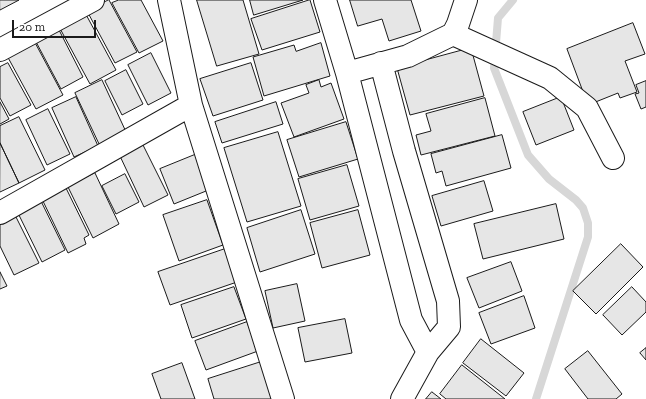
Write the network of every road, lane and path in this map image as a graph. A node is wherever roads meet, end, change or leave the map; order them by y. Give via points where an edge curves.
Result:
1 (92, 0) edge
2 (168, 0) edge
3 (325, 0) edge
4 (466, 0) edge
5 (462, 38) junction
6 (0, 50) edge
7 (381, 63) junction
8 (347, 73) junction
9 (191, 105) junction
10 (613, 158) dead end
11 (0, 213) edge
12 (428, 352) junction
13 (283, 399) edge
14 (402, 399) edge

1 - 6 street
2 - 9 street
3 - 8 street
4 - 5 street via 458,24
5 - 7 street
5 - 10 street via 550,78 587,108
7 - 8 street
7 - 12 street via 448,301 449,327
8 - 12 street via 411,320
9 - 11 street
9 - 13 street
12 - 14 street

